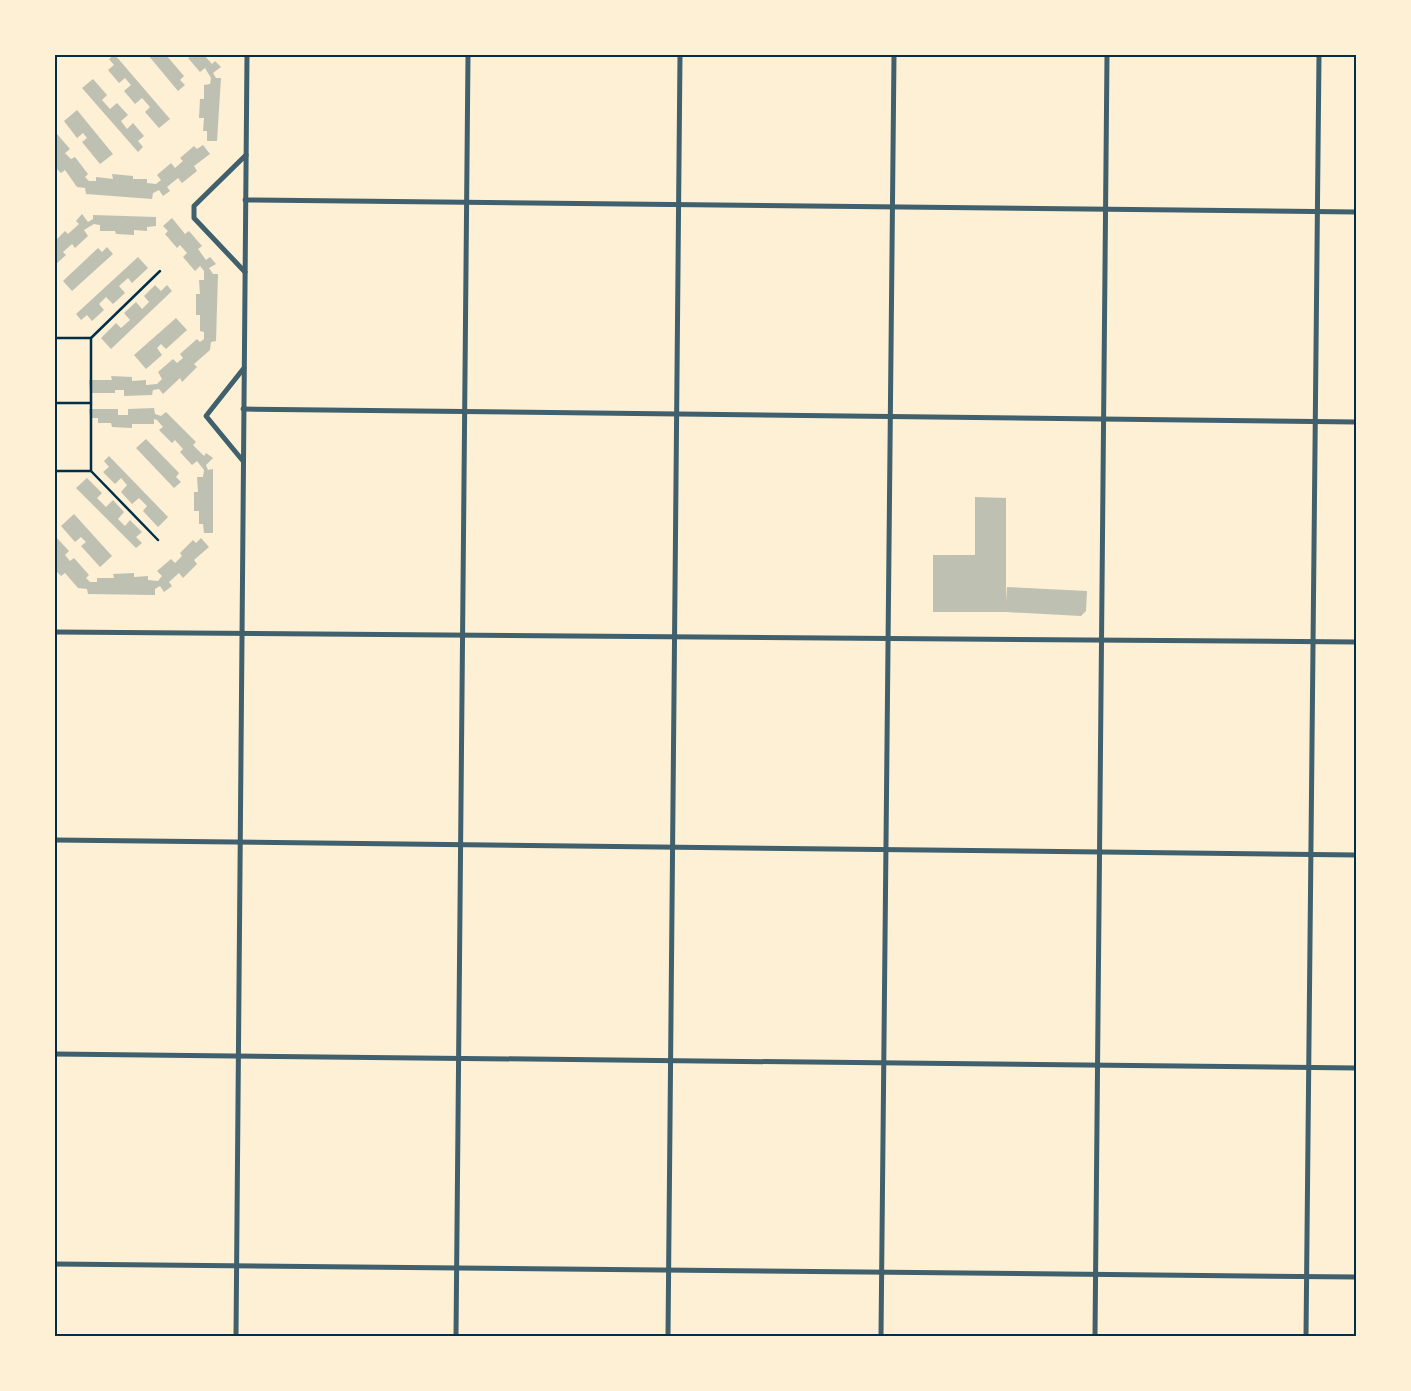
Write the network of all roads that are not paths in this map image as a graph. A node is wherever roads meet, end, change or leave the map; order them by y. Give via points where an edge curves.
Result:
1 (247, 55) edge
2 (468, 55) edge
3 (680, 55) edge
4 (894, 55) edge
5 (1108, 55) edge
6 (1319, 55) edge
7 (246, 154) junction
8 (245, 200) junction
9 (467, 202) junction
10 (679, 205) junction
11 (892, 207) junction
12 (1106, 209) junction
13 (1317, 211) junction
14 (1356, 212) edge
15 (245, 272) junction
16 (244, 367) junction
17 (244, 408) junction
18 (464, 411) junction
19 (677, 414) junction
20 (890, 416) junction
21 (1104, 419) junction
22 (1315, 421) junction
23 (1356, 422) edge
24 (243, 461) junction
25 (55, 632) edge
26 (242, 634) junction
27 (462, 635) junction
28 (674, 637) junction
29 (888, 639) junction
30 (1102, 640) junction
31 (1313, 642) junction
32 (1356, 642) edge
33 (55, 840) edge
34 (241, 842) junction
35 (460, 845) junction
36 (672, 847) junction
37 (886, 850) junction
38 (1100, 852) junction
39 (1311, 855) junction
40 (1356, 855) edge
41 (55, 1054) edge
42 (239, 1056) junction
43 (458, 1058) junction
44 (670, 1061) junction
45 (884, 1063) junction
46 (1098, 1065) junction
47 (1309, 1068) junction
48 (1356, 1068) edge
49 (55, 1264) edge
50 (237, 1266) junction
51 (456, 1268) junction
52 (668, 1270) junction
53 (881, 1272) junction
54 (1095, 1274) junction
55 (1307, 1277) junction
56 (1356, 1277) edge
57 (236, 1336) edge
58 (456, 1336) edge
59 (668, 1336) edge
60 (881, 1336) edge
61 (1095, 1336) edge
62 (1306, 1336) edge

1 - 7 street
2 - 9 street
3 - 10 street
4 - 11 street
5 - 12 street
6 - 13 street
7 - 8 street
7 - 15 street via 194,206 194,218
8 - 9 street
8 - 15 street
9 - 10 street
9 - 18 street
10 - 11 street
10 - 19 street
11 - 12 street
11 - 20 street
12 - 13 street
12 - 21 street
13 - 14 street
13 - 22 street
15 - 16 street
16 - 17 street
16 - 24 street via 206,416
17 - 18 street
17 - 24 street
18 - 19 street
18 - 27 street
19 - 20 street
19 - 28 street
20 - 21 street
20 - 29 street
21 - 22 street
21 - 30 street
22 - 23 street
22 - 31 street
24 - 26 street
25 - 26 street
26 - 27 street
26 - 34 street
27 - 28 street
27 - 35 street
28 - 29 street
28 - 36 street
29 - 30 street
29 - 37 street
30 - 31 street
30 - 38 street
31 - 32 street
31 - 39 street
33 - 34 street
34 - 35 street
34 - 42 street
35 - 36 street
35 - 43 street
36 - 37 street
36 - 44 street
37 - 38 street
37 - 45 street
38 - 39 street
38 - 46 street
39 - 40 street
39 - 47 street
41 - 42 street
42 - 43 street
42 - 50 street
43 - 44 street
43 - 51 street
44 - 45 street
44 - 52 street
45 - 46 street
45 - 53 street
46 - 47 street
46 - 54 street
47 - 48 street
47 - 55 street
49 - 50 street
50 - 51 street
50 - 57 street
51 - 52 street
51 - 58 street
52 - 53 street
52 - 59 street
53 - 54 street
53 - 60 street
54 - 55 street
54 - 61 street
55 - 56 street
55 - 62 street

